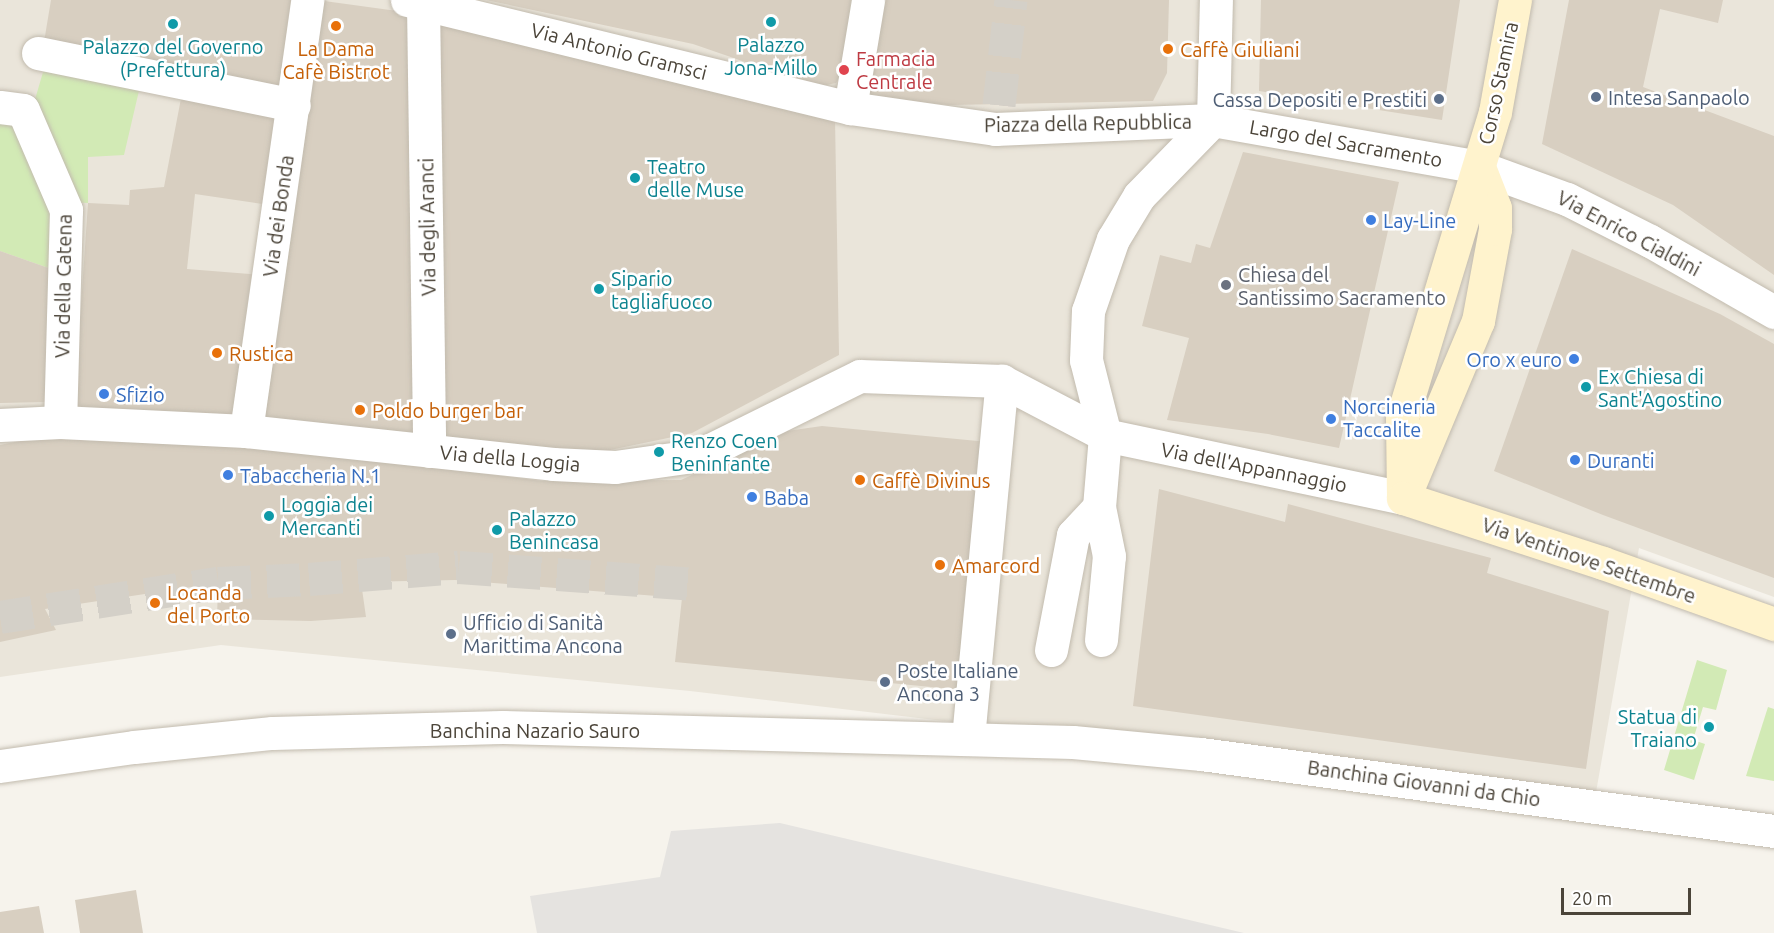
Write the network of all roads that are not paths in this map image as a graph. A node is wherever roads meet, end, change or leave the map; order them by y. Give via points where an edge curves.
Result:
1 (307, 0) edge
2 (868, 0) edge
3 (1216, 0) edge
4 (1515, 0) edge
5 (417, 1) edge
6 (38, 53) dead end
7 (294, 105) junction
8 (0, 107) edge
9 (850, 108) junction
10 (1213, 120) junction
11 (1479, 166) junction
12 (1774, 312) edge
13 (1002, 381) junction
14 (60, 422) junction
15 (0, 425) edge
16 (246, 431) junction
17 (1105, 435) junction
18 (429, 451) junction
19 (1403, 498) junction
20 (1099, 507) junction
21 (1774, 624) edge
22 (1101, 640) dead end
23 (1051, 650) dead end
24 (968, 738) junction
25 (1073, 742) joint
26 (0, 766) edge
27 (1774, 831) edge

1 - 7 street, Via dei Bonda
2 - 9 street
3 - 10 street
4 - 11 street, Corso Stamira via 1495,112
5 - 9 street, Via Antonio Gramsci
5 - 18 street, Via degli Aranci
6 - 7 street
7 - 16 street, Via dei Bonda
8 - 14 street, Via della Catena via 23,110 66,210
9 - 10 street, Piazza della Repubblica via 997,117
10 - 11 street, Largo del Sacramento
10 - 17 street, Piazza della Repubblica via 1139,196 1113,239 1088,311 1086,360
11 - 12 street, Via Enrico Cialdini via 1567,199
11 - 19 street, Corso Stamira via 1402,418
11 - 19 street via 1495,208 1495,229 1478,321
13 - 17 street
13 - 18 street, Via della Loggia via 860,376 700,455 615,467
13 - 24 street
14 - 15 street, Via della Loggia
14 - 16 street, Via della Loggia
16 - 18 street, Via della Loggia
17 - 19 street, Via dell'Appannaggio
17 - 20 street, Piazza della Repubblica
19 - 21 street, Via Ventinove Settembre
20 - 22 street, Piazza della Repubblica via 1109,556
20 - 23 street via 1073,535
24 - 25 street, Banchina Nazario Sauro
24 - 26 street, Banchina Nazario Sauro via 503,727 272,733
25 - 27 street, Banchina Giovanni da Chio via 1201,753

